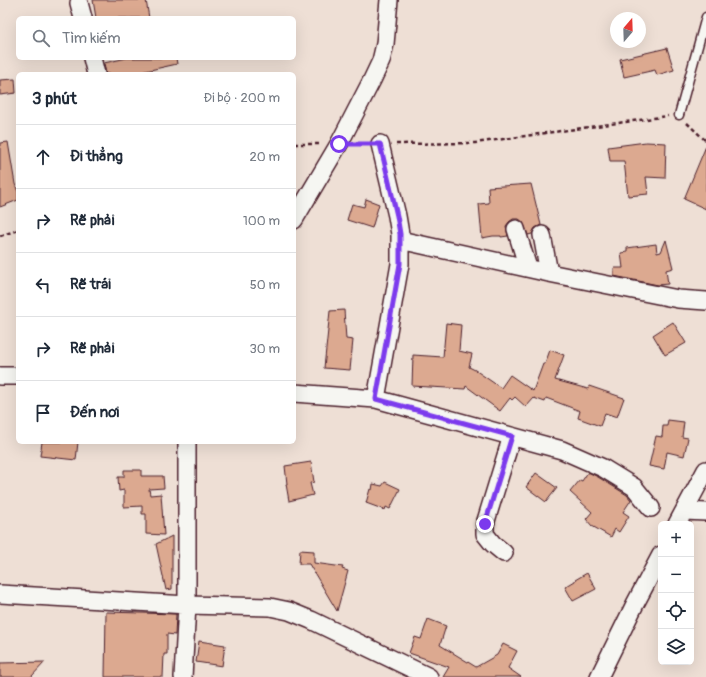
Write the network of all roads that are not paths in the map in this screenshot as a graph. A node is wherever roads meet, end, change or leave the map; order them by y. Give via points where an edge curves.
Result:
1 (389, 0) edge
2 (706, 17) edge
3 (92, 60) edge
4 (96, 72) edge
5 (679, 115) road end
6 (380, 144) road end
7 (296, 217) edge
8 (516, 228) dead end
9 (542, 235) dead end
10 (400, 240) junction
11 (528, 268) junction
12 (549, 273) junction
13 (706, 301) edge
14 (0, 376) edge
15 (16, 376) edge
16 (296, 393) edge
17 (376, 399) junction
18 (512, 436) junction
19 (188, 444) edge
20 (706, 470) edge
21 (651, 508) dead end
22 (706, 512) edge
23 (681, 517) edge
24 (504, 553) dead end
25 (660, 557) edge
26 (0, 594) edge
27 (187, 605) junction
28 (183, 677) edge
29 (429, 677) edge
30 (599, 677) edge

1 - 7 street via 381,61 339,144
2 - 5 lane
3 - 4 street
6 - 10 street
8 - 11 street
9 - 12 street
10 - 11 street
10 - 17 street via 400,264
11 - 12 street
12 - 13 street via 678,299
14 - 15 street
16 - 17 street
17 - 18 street
18 - 21 street via 562,450 603,468 634,487
18 - 24 street via 485,524 485,534
19 - 27 street
20 - 23 street
22 - 23 street
25 - 30 street
26 - 27 street
27 - 28 street
27 - 29 street via 270,607 289,611

